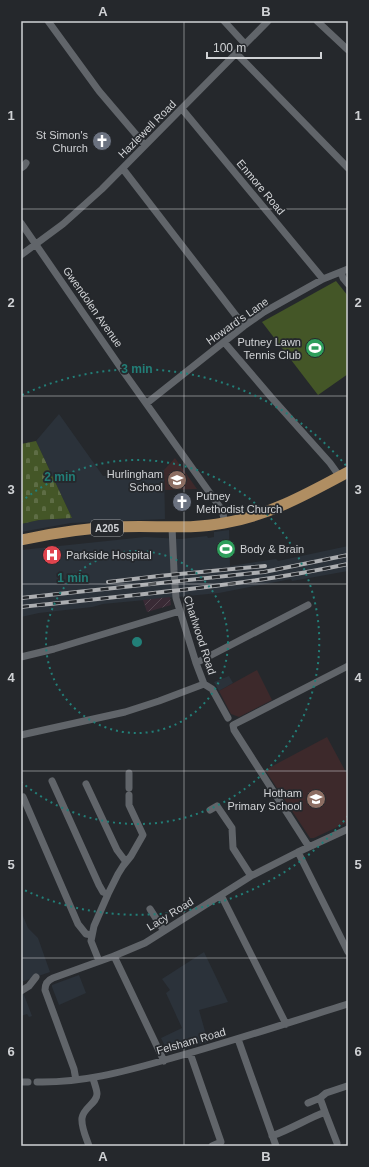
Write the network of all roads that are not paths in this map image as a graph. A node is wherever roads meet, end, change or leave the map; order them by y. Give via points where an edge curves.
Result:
1 (48, 21) edge
2 (224, 21) edge
3 (268, 21) edge
4 (317, 21) edge
5 (245, 44) junction
6 (348, 50) edge
7 (236, 53) junction
8 (182, 109) junction
9 (145, 145) junction
10 (123, 168) junction
11 (348, 168) edge
12 (21, 223) edge
13 (36, 245) junction
14 (21, 255) edge
15 (345, 271) edge
16 (323, 279) junction
17 (348, 284) edge
18 (244, 326) junction
19 (224, 342) junction
20 (147, 403) junction
21 (344, 474) edge
22 (225, 523) junction
23 (172, 527) junction
24 (21, 540) edge
25 (308, 605) dead end
26 (180, 611) junction
27 (21, 657) edge
28 (196, 663) junction
29 (348, 666) edge
30 (204, 684) junction
31 (228, 718) dead end
32 (21, 735) edge
33 (129, 773) dead end
34 (52, 782) dead end
35 (86, 784) dead end
36 (23, 797) dead end
37 (210, 810) dead end
38 (348, 829) edge
39 (309, 847) junction
40 (298, 852) junction
41 (128, 859) junction
42 (251, 876) junction
43 (108, 894) junction
44 (222, 895) junction
45 (150, 909) dead end
46 (164, 931) junction
47 (92, 935) junction
48 (348, 952) edge
49 (114, 956) junction
50 (99, 961) junction
51 (36, 977) dead end
52 (21, 990) edge
53 (348, 1006) edge
54 (286, 1024) junction
55 (238, 1039) junction
56 (190, 1053) junction
57 (164, 1060) junction
58 (93, 1078) junction
59 (76, 1080) junction
60 (37, 1082) dead end
61 (347, 1086) dead end
62 (320, 1098) junction
63 (308, 1103) dead end
64 (325, 1112) junction
65 (272, 1136) junction
66 (337, 1143) dead end
67 (89, 1146) edge
68 (212, 1146) edge
69 (276, 1146) edge

1 - 9 street via 99,91
2 - 5 street
3 - 5 street, Hazlewell Road
4 - 6 street
5 - 7 street, Hazlewell Road
7 - 8 street, Hazlewell Road
7 - 11 street
8 - 9 street, Hazlewell Road
8 - 16 street, Enmore Road
9 - 10 street, Hazlewell Road
10 - 13 street, Hazlewell Road via 92,199
10 - 18 street
12 - 13 street, Gwendolen Avenue
13 - 14 street, Hazlewell Road
13 - 20 street, Gwendolen Avenue
15 - 16 street, Howard's Lane
15 - 17 street via 343,278
16 - 18 street, Howard's Lane
18 - 19 street, Howard's Lane
19 - 20 street, Howard's Lane
19 - 21 street via 334,468
20 - 22 street, Gwendolen Avenue via 222,510
21 - 22 highway, A205 via 268,510
22 - 23 highway, A205 via 200,527
23 - 24 highway, A205 via 118,527 65,532
23 - 26 street, Charlwood Road via 176,598
25 - 28 street
26 - 27 street
26 - 28 street, Charlwood Road
28 - 30 street, Charlwood Road
29 - 39 street via 232,725
30 - 31 street, Charlwood Road via 212,689
30 - 32 street via 125,712
33 - 41 street via 130,805 143,835
34 - 43 street via 98,885
35 - 41 street via 117,850
36 - 47 street via 78,924 86,934
37 - 42 street via 217,806 232,828 233,848
38 - 39 street, Lacy Road
39 - 40 street, Lacy Road
40 - 42 street, Lacy Road
40 - 48 street
41 - 43 street
42 - 44 street, Lacy Road
43 - 47 street
44 - 46 street, Lacy Road
44 - 54 street
45 - 46 street
46 - 49 street, Lacy Road via 145,943
47 - 50 street via 92,946
49 - 50 street, Lacy Road
49 - 57 street
50 - 59 street, Lacy Road via 52,978 47,982 45,990
51 - 52 street via 29,986
53 - 54 street, Felsham Road
54 - 55 street, Felsham Road
55 - 56 street, Felsham Road
55 - 65 street
56 - 57 street, Felsham Road
56 - 68 street via 221,1142
57 - 58 street, Felsham Road
58 - 59 street, Felsham Road
58 - 67 street via 96,1098 82,1116
59 - 60 street, Felsham Road
61 - 62 street via 326,1093
62 - 63 street
62 - 64 street
64 - 65 street
64 - 66 street
65 - 69 street

